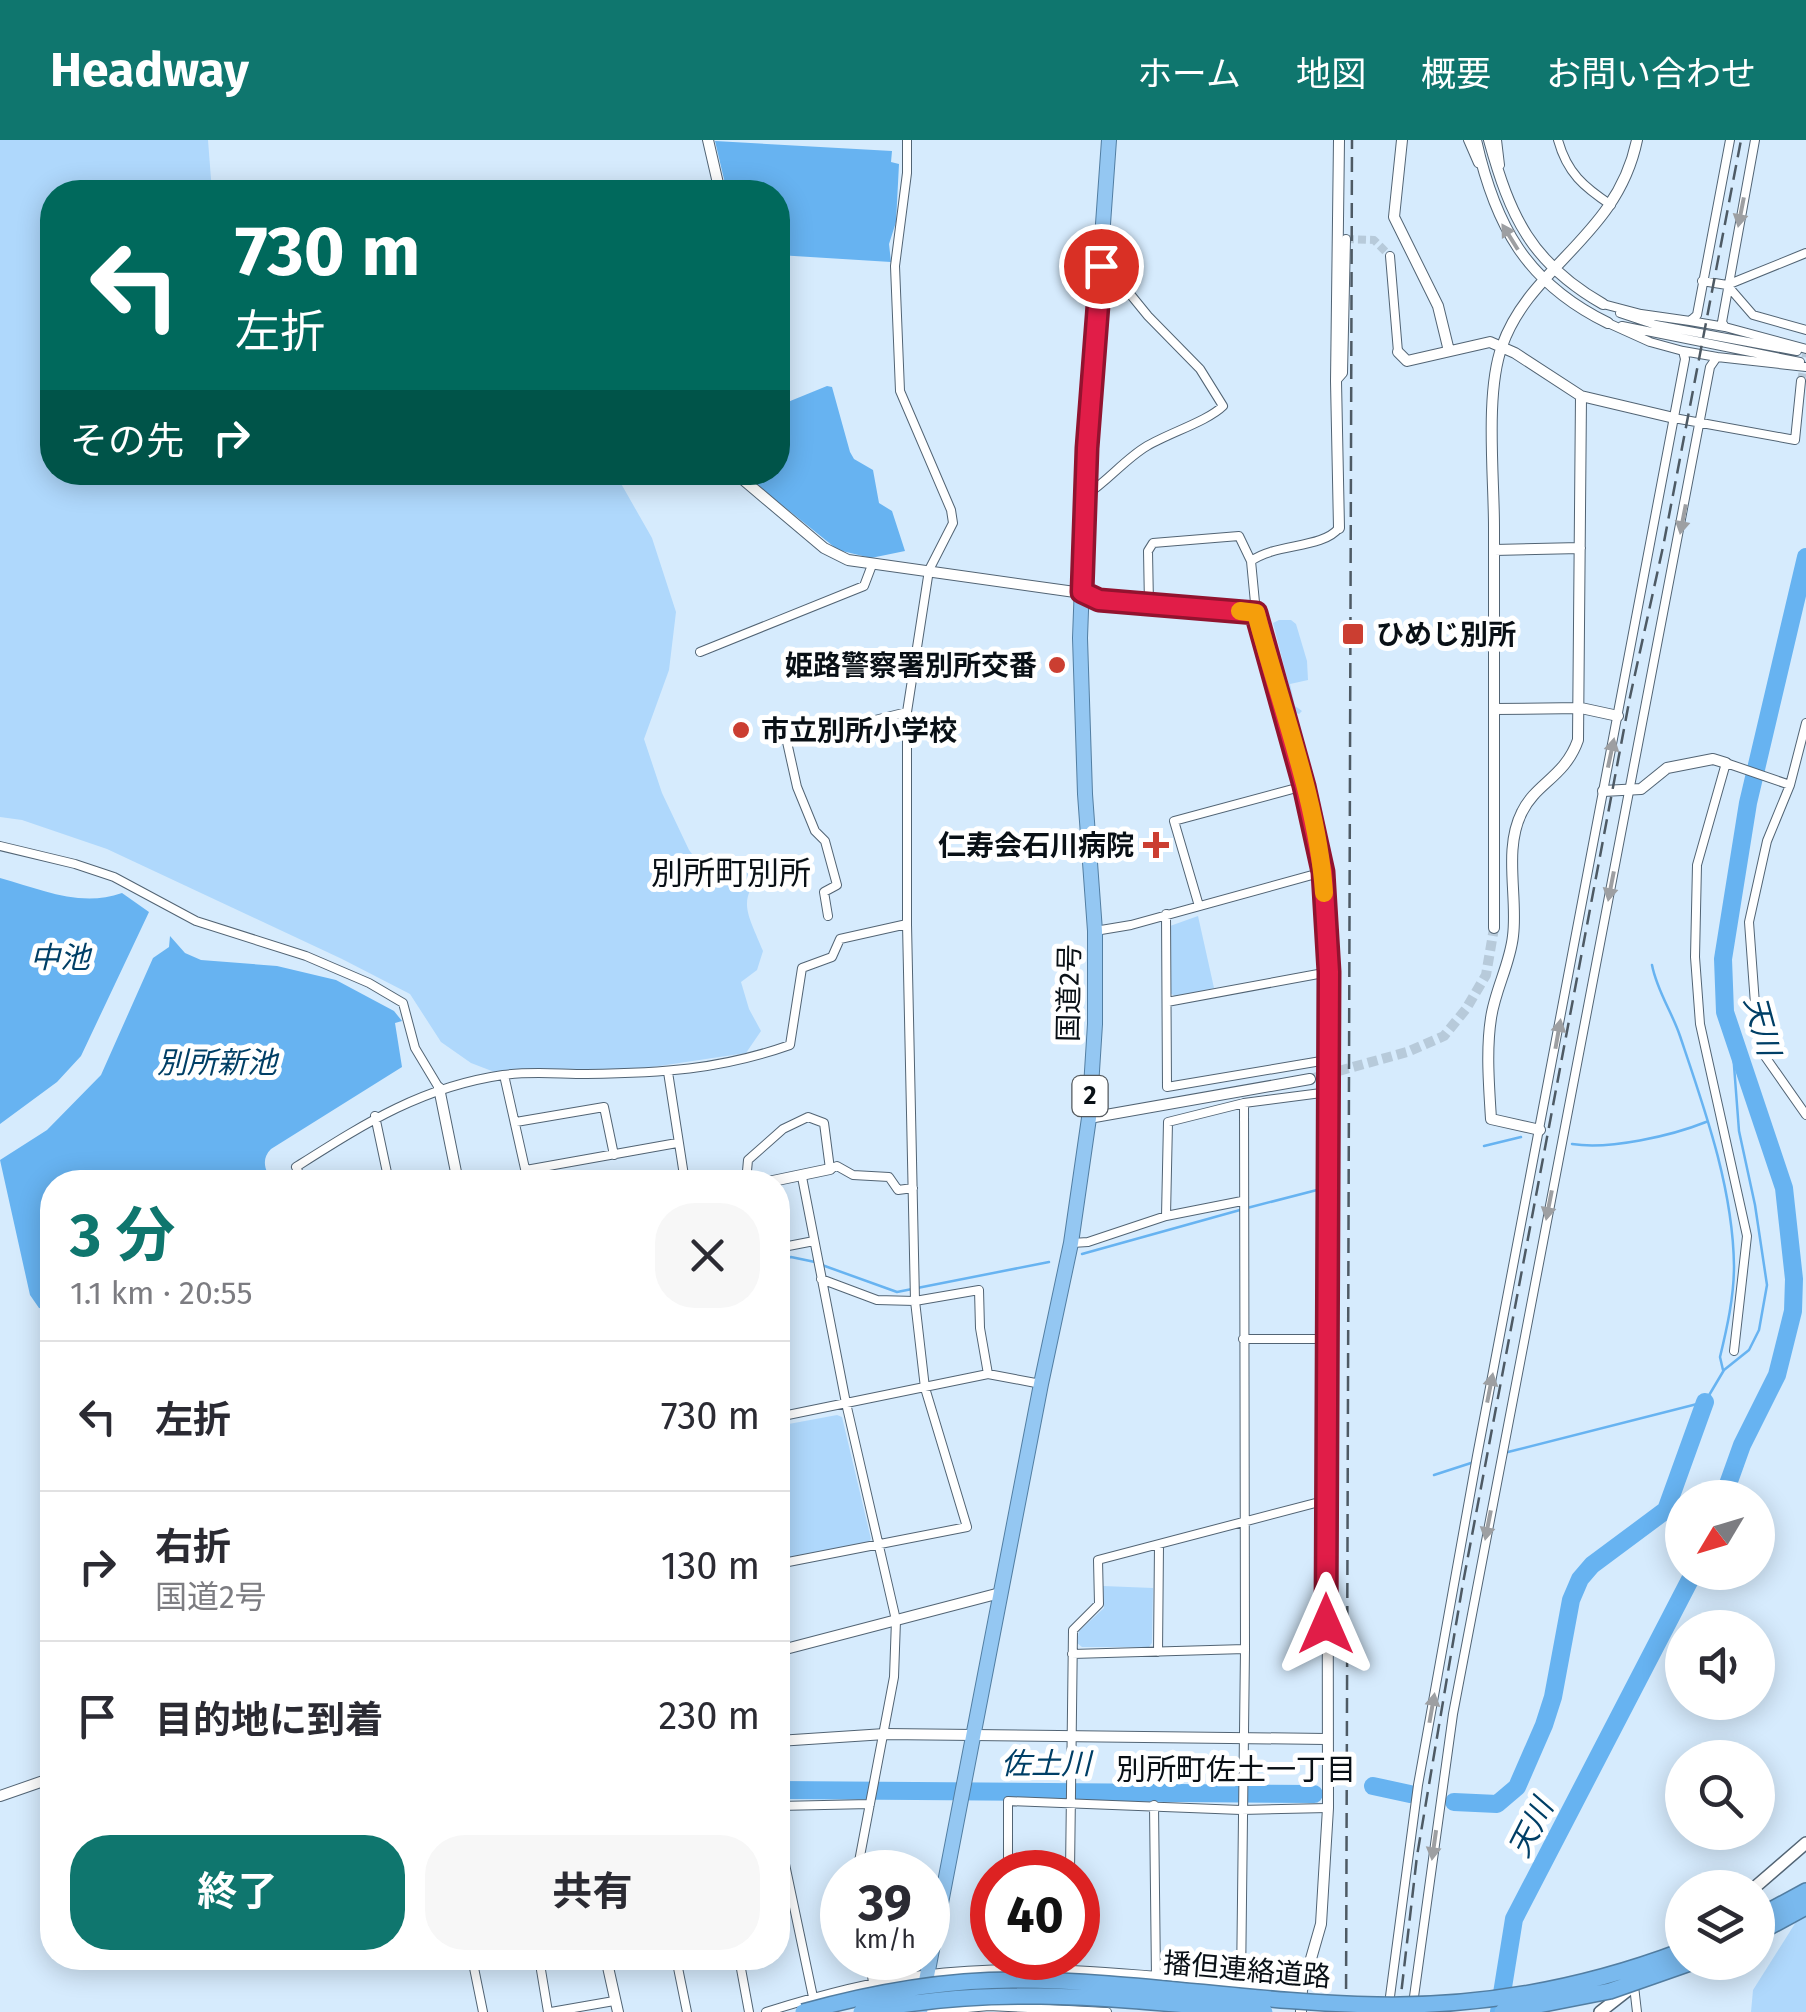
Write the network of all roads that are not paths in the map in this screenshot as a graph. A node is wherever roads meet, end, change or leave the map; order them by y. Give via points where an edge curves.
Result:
1 (708, 140) edge
2 (907, 140) edge
3 (1108, 140) edge
4 (1339, 140) edge
5 (1402, 140) edge
6 (1472, 140) edge
7 (1489, 140) edge
8 (1497, 140) edge
9 (1558, 140) edge
10 (1637, 140) edge
11 (1730, 140) edge
12 (1754, 140) edge
13 (717, 180) edge
14 (1500, 181) junction
15 (1611, 204) junction
16 (1346, 239) dead end
17 (1806, 252) edge
18 (1390, 256) dead end
19 (1101, 266) junction
20 (1556, 270) junction
21 (1545, 280) junction
22 (1702, 281) junction
23 (1727, 284) junction
24 (1603, 304) junction
25 (1690, 321) junction
26 (1608, 323) junction
27 (1725, 327) junction
28 (1806, 330) edge
29 (1502, 346) junction
30 (1450, 351) junction
31 (1683, 351) junction
32 (1806, 351) edge
33 (1398, 352) joint
34 (1717, 357) junction
35 (1806, 365) edge
36 (1336, 381) junction
37 (1801, 381) dead end
38 (1581, 396) junction
39 (1674, 418) junction
40 (1701, 423) junction
41 (749, 485) edge
42 (1086, 495) junction
43 (1340, 528) joint
44 (1580, 548) junction
45 (1494, 550) junction
46 (1250, 561) junction
47 (872, 566) junction
48 (930, 570) junction
49 (1082, 592) junction
50 (1149, 606) junction
51 (1256, 613) junction
52 (700, 652) dead end
53 (1581, 708) junction
54 (1494, 709) junction
55 (908, 712) junction
56 (1618, 716) junction
57 (1806, 723) edge
58 (1731, 764) junction
59 (1787, 783) junction
60 (1304, 786) junction
61 (1603, 790) junction
62 (1630, 791) junction
63 (0, 846) edge
64 (1323, 872) junction
65 (1198, 906) junction
66 (1166, 914) junction
67 (828, 916) dead end
68 (907, 924) junction
69 (1494, 928) tunnel mouth
70 (1095, 931) junction
71 (1329, 972) junction
72 (1166, 1002) junction
73 (1327, 1060) junction
74 (668, 1072) junction
75 (504, 1075) junction
76 (1310, 1079) tunnel mouth
77 (439, 1088) junction
78 (1328, 1092) junction
79 (1244, 1104) junction
80 (1806, 1115) edge
81 (375, 1116) junction
82 (1088, 1118) junction
83 (516, 1122) junction
84 (1540, 1130) junction
85 (677, 1143) junction
86 (614, 1155) junction
87 (830, 1168) junction
88 (297, 1170) edge
89 (386, 1170) edge
90 (456, 1170) edge
91 (526, 1170) joint
92 (683, 1170) edge
93 (747, 1170) edge
94 (802, 1177) junction
95 (790, 1179) edge
96 (913, 1188) junction
97 (1242, 1207) junction
98 (1166, 1216) junction
99 (814, 1241) junction
100 (1072, 1243) junction
101 (790, 1246) edge
102 (821, 1279) junction
103 (915, 1301) junction
104 (1242, 1339) junction
105 (1328, 1340) junction
106 (1734, 1351) dead end
107 (988, 1374) junction
108 (1041, 1384) junction
109 (925, 1388) junction
110 (846, 1403) junction
111 (790, 1414) edge
112 (1327, 1500) junction
113 (1244, 1521) junction
114 (877, 1546) junction
115 (1159, 1546) junction
116 (790, 1562) edge
117 (1000, 1593) junction
118 (896, 1620) junction
119 (790, 1648) edge
120 (1245, 1649) junction
121 (1158, 1652) junction
122 (1072, 1654) junction
123 (885, 1734) junction
124 (973, 1736) junction
125 (1072, 1737) junction
126 (1242, 1738) junction
127 (1326, 1738) junction
128 (790, 1740) edge
129 (40, 1782) edge
130 (0, 1796) edge
131 (871, 1797) junction
132 (1069, 1801) junction
133 (790, 1805) edge
134 (1154, 1805) junction
135 (1328, 1808) junction
136 (1241, 1810) junction
137 (1806, 1843) edge
138 (861, 1850) edge
139 (1008, 1850) edge
140 (1070, 1850) edge
141 (950, 1851) edge
142 (1775, 1870) edge
143 (790, 1888) edge
144 (1806, 1891) edge
145 (1775, 1908) edge
146 (1806, 1908) edge
147 (1775, 1924) edge
148 (1665, 1955) edge
149 (1665, 1962) edge
150 (474, 1970) edge
151 (541, 1970) edge
152 (608, 1970) edge
153 (679, 1970) edge
154 (741, 1970) edge
155 (1665, 1971) edge
156 (1100, 1974) edge
157 (1156, 1978) junction
158 (887, 1980) edge
159 (925, 1980) edge
160 (1069, 1980) edge
161 (874, 1982) joint
162 (1241, 1984) junction
163 (1634, 1986) junction
164 (1302, 1990) junction
165 (813, 1998) junction
166 (616, 2007) edge
167 (1067, 2010) edge
168 (482, 2012) edge
169 (550, 2012) edge
170 (688, 2012) edge
171 (749, 2012) edge
172 (766, 2012) edge
173 (803, 2012) edge
174 (862, 2012) edge
175 (922, 2012) edge
176 (1107, 2012) edge
177 (1264, 2012) edge
178 (1302, 2012) edge
179 (1388, 2012) edge
180 (1412, 2012) edge
181 (1502, 2012) edge
182 (1600, 2012) edge
183 (1637, 2012) edge

1 - 13 street
2 - 48 street via 895,266 900,391 953,523
3 - 19 highway, 国道2号 / 2
4 - 36 street
5 - 30 street via 1394,217 1438,306
21 -> 6 street via 1507,233
7 - 14 street
8 - 14 street
9 - 15 street via 1575,177
10 - 15 street
11 - 22 street
12 -> 23 street
14 - 20 street via 1522,229
15 - 20 street
16 - 36 street via 1342,373
17 - 23 street
18 - 33 street
19 - 42 highway, 国道2号 / 2
19 - 42 street via 1200,369 1223,406 1143,448
20 - 21 street
20 - 24 street
21 - 26 street
21 - 29 street
22 - 23 street
22 - 25 street
23 - 27 street
23 - 28 street via 1753,315
24 - 25 street
24 - 32 street via 1644,322
25 - 27 street
26 - 31 street
26 - 35 street
27 - 32 street
29 - 30 street via 1490,342
29 - 38 street
29 - 45 street via 1494,396
30 - 33 street via 1408,361
31 - 34 street
31 - 39 street
34 - 35 street
34 - 40 street
36 - 43 street
37 - 40 street via 1795,440
38 - 39 street
38 - 44 street
39 - 40 street
39 - 56 street
40 -> 62 street
41 - 47 street via 824,548
42 - 49 highway, 国道2号 / 2
43 - 46 street via 1332,537
44 - 45 street
44 - 53 street
45 - 54 street
46 - 50 street via 1240,536 1153,542
46 - 51 street
47 - 48 street
47 - 52 street via 864,586
48 - 49 street
48 - 55 street
49 - 50 street
49 - 70 highway, 国道2号 / 2 via 1080,679
50 - 51 street
51 - 60 street
53 - 54 street
53 - 56 street
53 - 84 street via 1571,760 1521,813 1514,841 1514,933 1491,1016 1492,1119
54 - 69 street
55 - 67 street via 786,742 797,788 825,841 838,885 824,892
55 - 68 street
61 -> 56 street
57 - 59 street
58 - 59 street
58 - 62 street via 1713,758 1667,768
58 - 106 street via 1697,865 1694,957 1700,1024 1747,1236
59 - 80 street via 1750,922 1764,1055
60 - 64 street
60 - 65 street via 1174,821
61 - 62 street
84 -> 61 street
62 -> 180 street via 1453,1714
63 - 77 street via 114,877 196,920 370,983 403,1004 416,1048
64 - 65 street
64 - 71 street
65 - 66 street
66 - 70 street
66 - 72 street
68 - 74 street via 840,939 832,958 802,968 790,1046 745,1062
68 - 96 street
70 - 82 highway, 国道2号 / 2
71 - 72 street
71 - 73 street
72 - 73 street via 1167,1087
73 - 78 street
74 - 75 street
74 - 85 street
75 - 77 street
75 - 83 street
76 - 82 street
77 - 81 street
77 - 90 street
78 - 79 street
78 - 105 street
79 - 97 street
79 - 98 street via 1168,1122
81 - 88 street
81 - 89 street
82 - 100 highway, 国道2号 / 2
83 - 86 street via 604,1108
83 - 91 street
179 -> 84 street via 1418,1784
85 - 86 street
85 - 92 street
86 - 91 street
87 - 93 street via 824,1123 808,1116 748,1160
87 - 94 street
87 - 96 street via 889,1178 898,1190
94 - 95 street
94 - 99 street
96 - 103 street
97 - 98 street
97 - 104 street
98 - 100 street
99 - 101 street
99 - 102 street
100 - 108 highway, 国道2号 / 2
102 - 103 street via 876,1300
102 - 110 street
103 - 107 street via 979,1290
103 - 109 street
104 - 105 street
104 - 113 street
105 - 112 street
107 - 108 street
107 - 109 street
108 - 117 highway, 国道2号 / 2
109 - 110 street
109 - 114 street via 966,1527
110 - 111 street
110 - 114 street
112 - 113 street
112 - 127 street
113 - 115 street
113 - 120 street
114 - 116 street
114 - 118 street
115 - 121 street
115 - 122 street via 1098,1560 1100,1604 1073,1630
117 - 118 street
117 - 124 highway, 国道2号 / 2
118 - 119 street
118 - 123 street
120 - 121 street
120 - 126 street
121 - 122 street
122 - 125 street
123 - 124 street
123 - 128 street
123 - 131 street
124 - 125 street
124 - 141 highway, 国道2号 / 2
125 - 126 street
125 - 132 street
126 - 127 street
126 - 136 street
127 - 135 street
129 - 130 street
131 - 133 street
131 - 138 street
132 - 134 street
132 - 139 street via 1008,1801
132 - 140 street
134 - 136 street
134 - 157 street
135 - 136 street
135 - 164 street via 1320,1924
136 - 162 street
137 - 142 main road
143 - 165 street
144 - 145 highway
146 - 147 highway
148 - 173 highway, 播但連絡道路, bridge via 1606,1977 1484,2001 1331,2003 1011,1980 891,1991
149 - 163 main road
150 - 168 street
151 - 169 street
152 - 166 street
153 - 170 street
154 - 171 street
155 - 181 highway, bridge
156 - 157 street
157 - 162 street
158 - 161 street
159 - 175 highway, 国道2号 / 2
160 - 167 street
161 - 165 street
162 - 164 street
163 - 182 main road
163 - 183 street
164 - 178 street
165 - 172 street
166 - 169 street
167 - 175 street via 989,2006
167 - 176 street
174 - 177 highway, 播但連絡道路, bridge via 1011,1994

